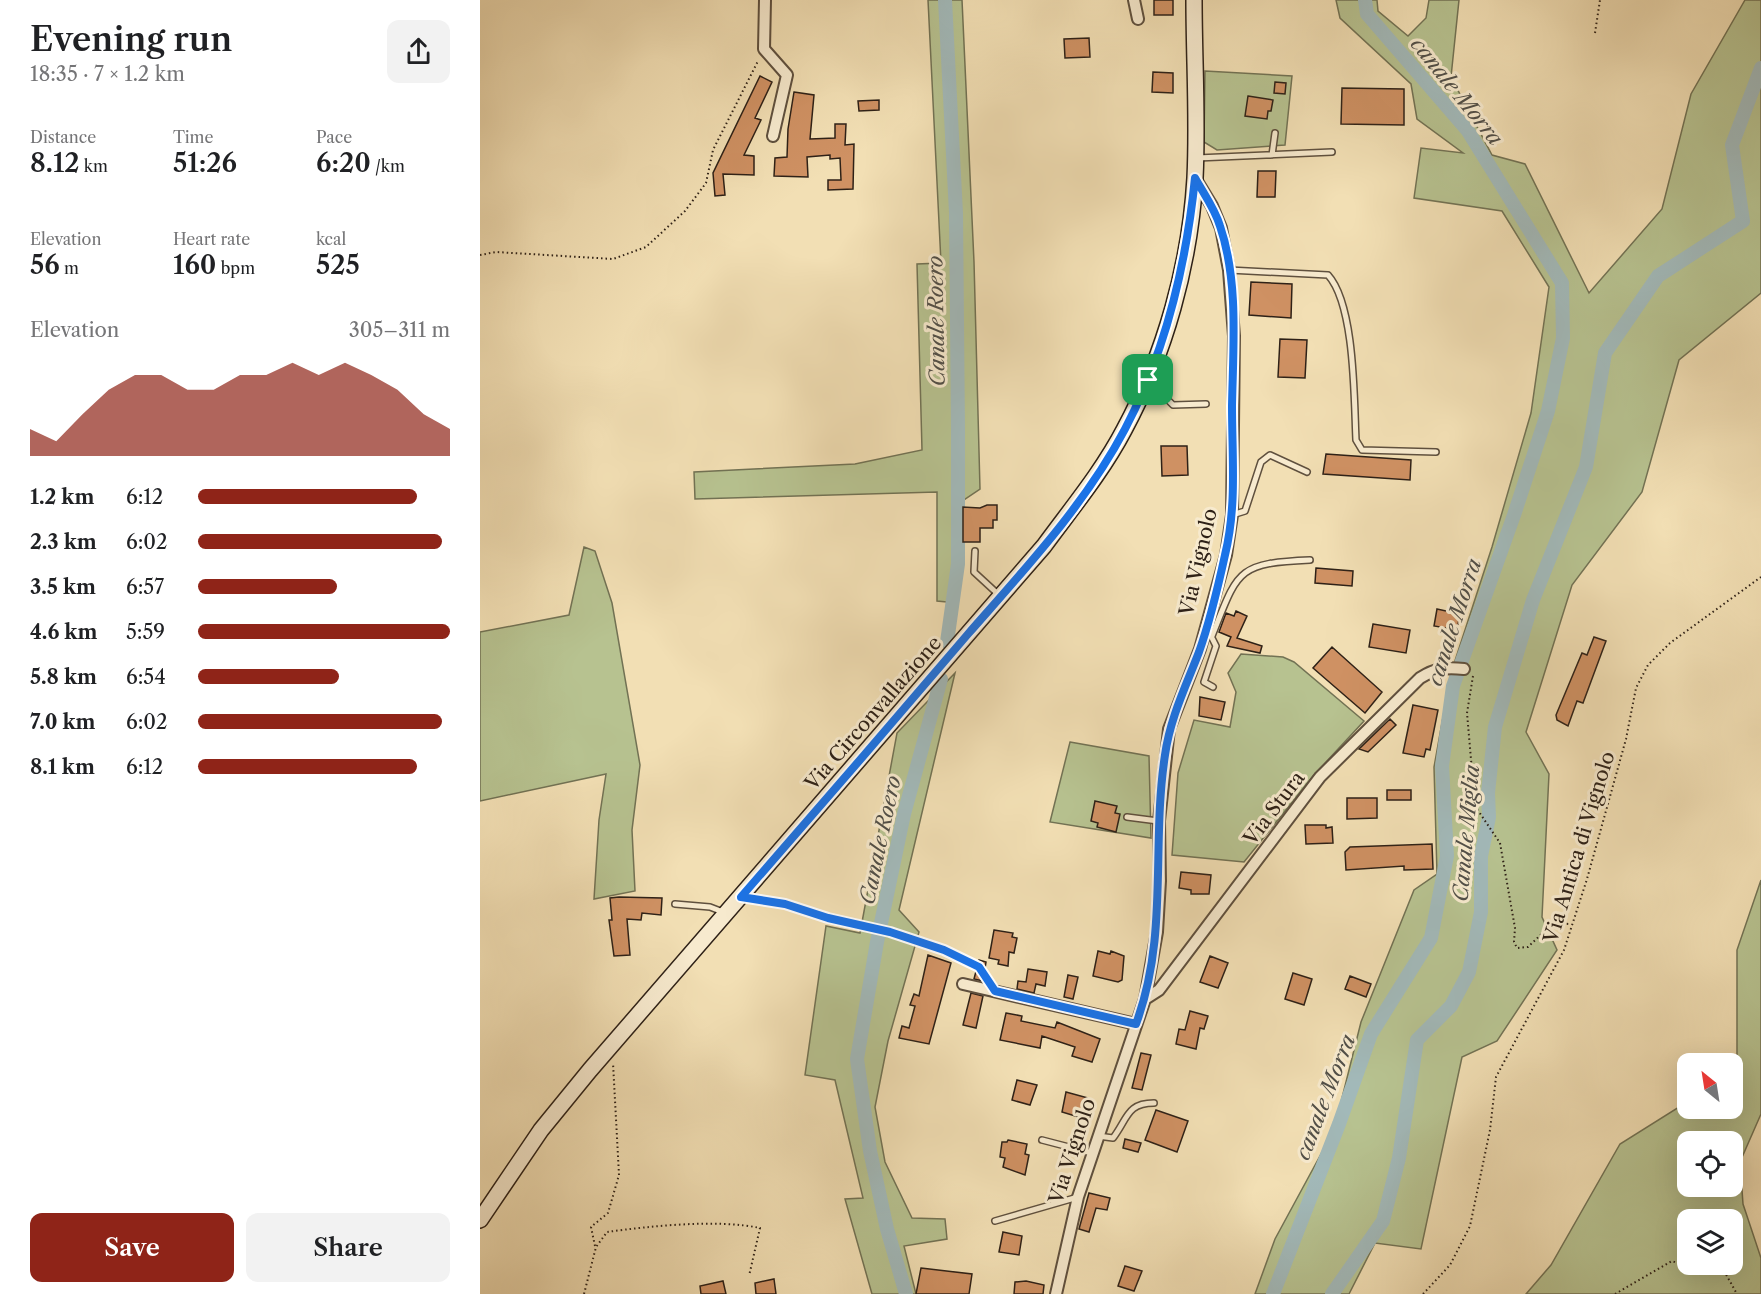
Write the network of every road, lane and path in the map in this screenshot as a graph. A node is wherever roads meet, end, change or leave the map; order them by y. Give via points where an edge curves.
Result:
1 (765, 0) edge
2 (1134, 0) edge
3 (1194, 0) edge
4 (1600, 0) edge
5 (1138, 19) dead end
6 (1595, 33) dead end
7 (764, 49) junction
8 (1275, 133) dead end
9 (773, 136) dead end
10 (1332, 152) dead end
11 (1272, 155) junction
12 (1195, 158) junction
13 (1195, 178) junction
14 (480, 255) edge
15 (1229, 270) junction
16 (1148, 380) junction
17 (1206, 404) dead end
18 (1436, 452) dead end
19 (1306, 472) dead end
20 (1232, 515) junction
21 (975, 551) dead end
22 (1310, 560) dead end
23 (1761, 577) edge
24 (1001, 596) junction
25 (1208, 635) junction
26 (1459, 668) joint
27 (1213, 687) dead end
28 (1127, 817) dead end
29 (1159, 821) junction
30 (741, 897) junction
31 (675, 904) dead end
32 (726, 914) junction
33 (1570, 924) junction
34 (963, 984) dead end
35 (995, 991) junction
36 (1145, 999) junction
37 (1136, 1024) junction
38 (612, 1045) junction
39 (1154, 1103) dead end
40 (1098, 1136) junction
41 (1042, 1140) dead end
42 (1092, 1153) junction
43 (1078, 1197) junction
44 (480, 1220) edge
45 (995, 1221) dead end
46 (596, 1247) junction
47 (749, 1276) dead end
48 (584, 1294) edge
49 (1056, 1294) edge
50 (1423, 1294) edge
51 (1615, 1294) edge
52 (1737, 1294) edge

1 - 7 street
2 - 5 street
3 - 12 main road
4 - 6 path
7 - 9 street via 787,75
7 - 14 path via 713,150 706,183 685,211 646,247 613,259 496,252
8 - 11 lane
10 - 11 lane
11 - 12 lane
12 - 13 main road
13 - 15 street, Via Vignolo via 1221,228
13 - 16 main road, Via Circonvallazione via 1189,232 1176,291
15 - 18 lane via 1328,275 1338,285 1353,360 1356,440 1362,450
15 - 20 street, Via Vignolo via 1234,336
16 - 17 lane via 1173,405
16 - 24 main road, Via Circonvallazione via 1124,431 1099,471
19 - 20 lane via 1270,455 1261,462 1245,511
20 - 25 street, Via Vignolo
21 - 24 lane via 974,572
22 - 25 lane via 1284,561 1241,574
23 - 33 path, Via Antica di Vignolo via 1670,643 1648,665 1636,688 1587,879
24 - 30 main road, Via Circonvallazione
25 - 27 lane via 1216,645 1204,682
25 - 29 street, Via Vignolo via 1169,729
26 - 33 path via 1473,676 1467,713 1475,806 1500,843 1514,942 1517,948 1528,947 1553,923
26 - 36 street, Via Stura via 1433,669 1420,678 1320,777 1160,990
28 - 29 lane
29 - 36 street, Via Vignolo via 1156,932
30 - 32 main road, Via Circonvallazione
30 - 35 path via 785,904 944,950 979,967
31 - 32 lane via 710,907
32 - 38 main road, Via Circonvallazione
33 - 50 path, Via Antica di Vignolo via 1564,950 1496,1077 1490,1130 1470,1226 1450,1265
34 - 35 street
35 - 37 street
36 - 37 street, Via Vignolo
37 - 40 street, Via Vignolo
38 - 44 main road, Via Circonvallazione via 541,1130
38 - 46 path via 619,1175 608,1213 591,1227
39 - 40 lane via 1133,1107 1113,1138
40 - 42 street, Via Vignolo
41 - 42 lane
42 - 43 street, Via Vignolo
43 - 45 lane
43 - 49 street, Via Vignolo
46 - 47 path via 607,1232 740,1224 760,1228
46 - 48 path
51 - 52 path via 1672,1261 1704,1273 1723,1269

